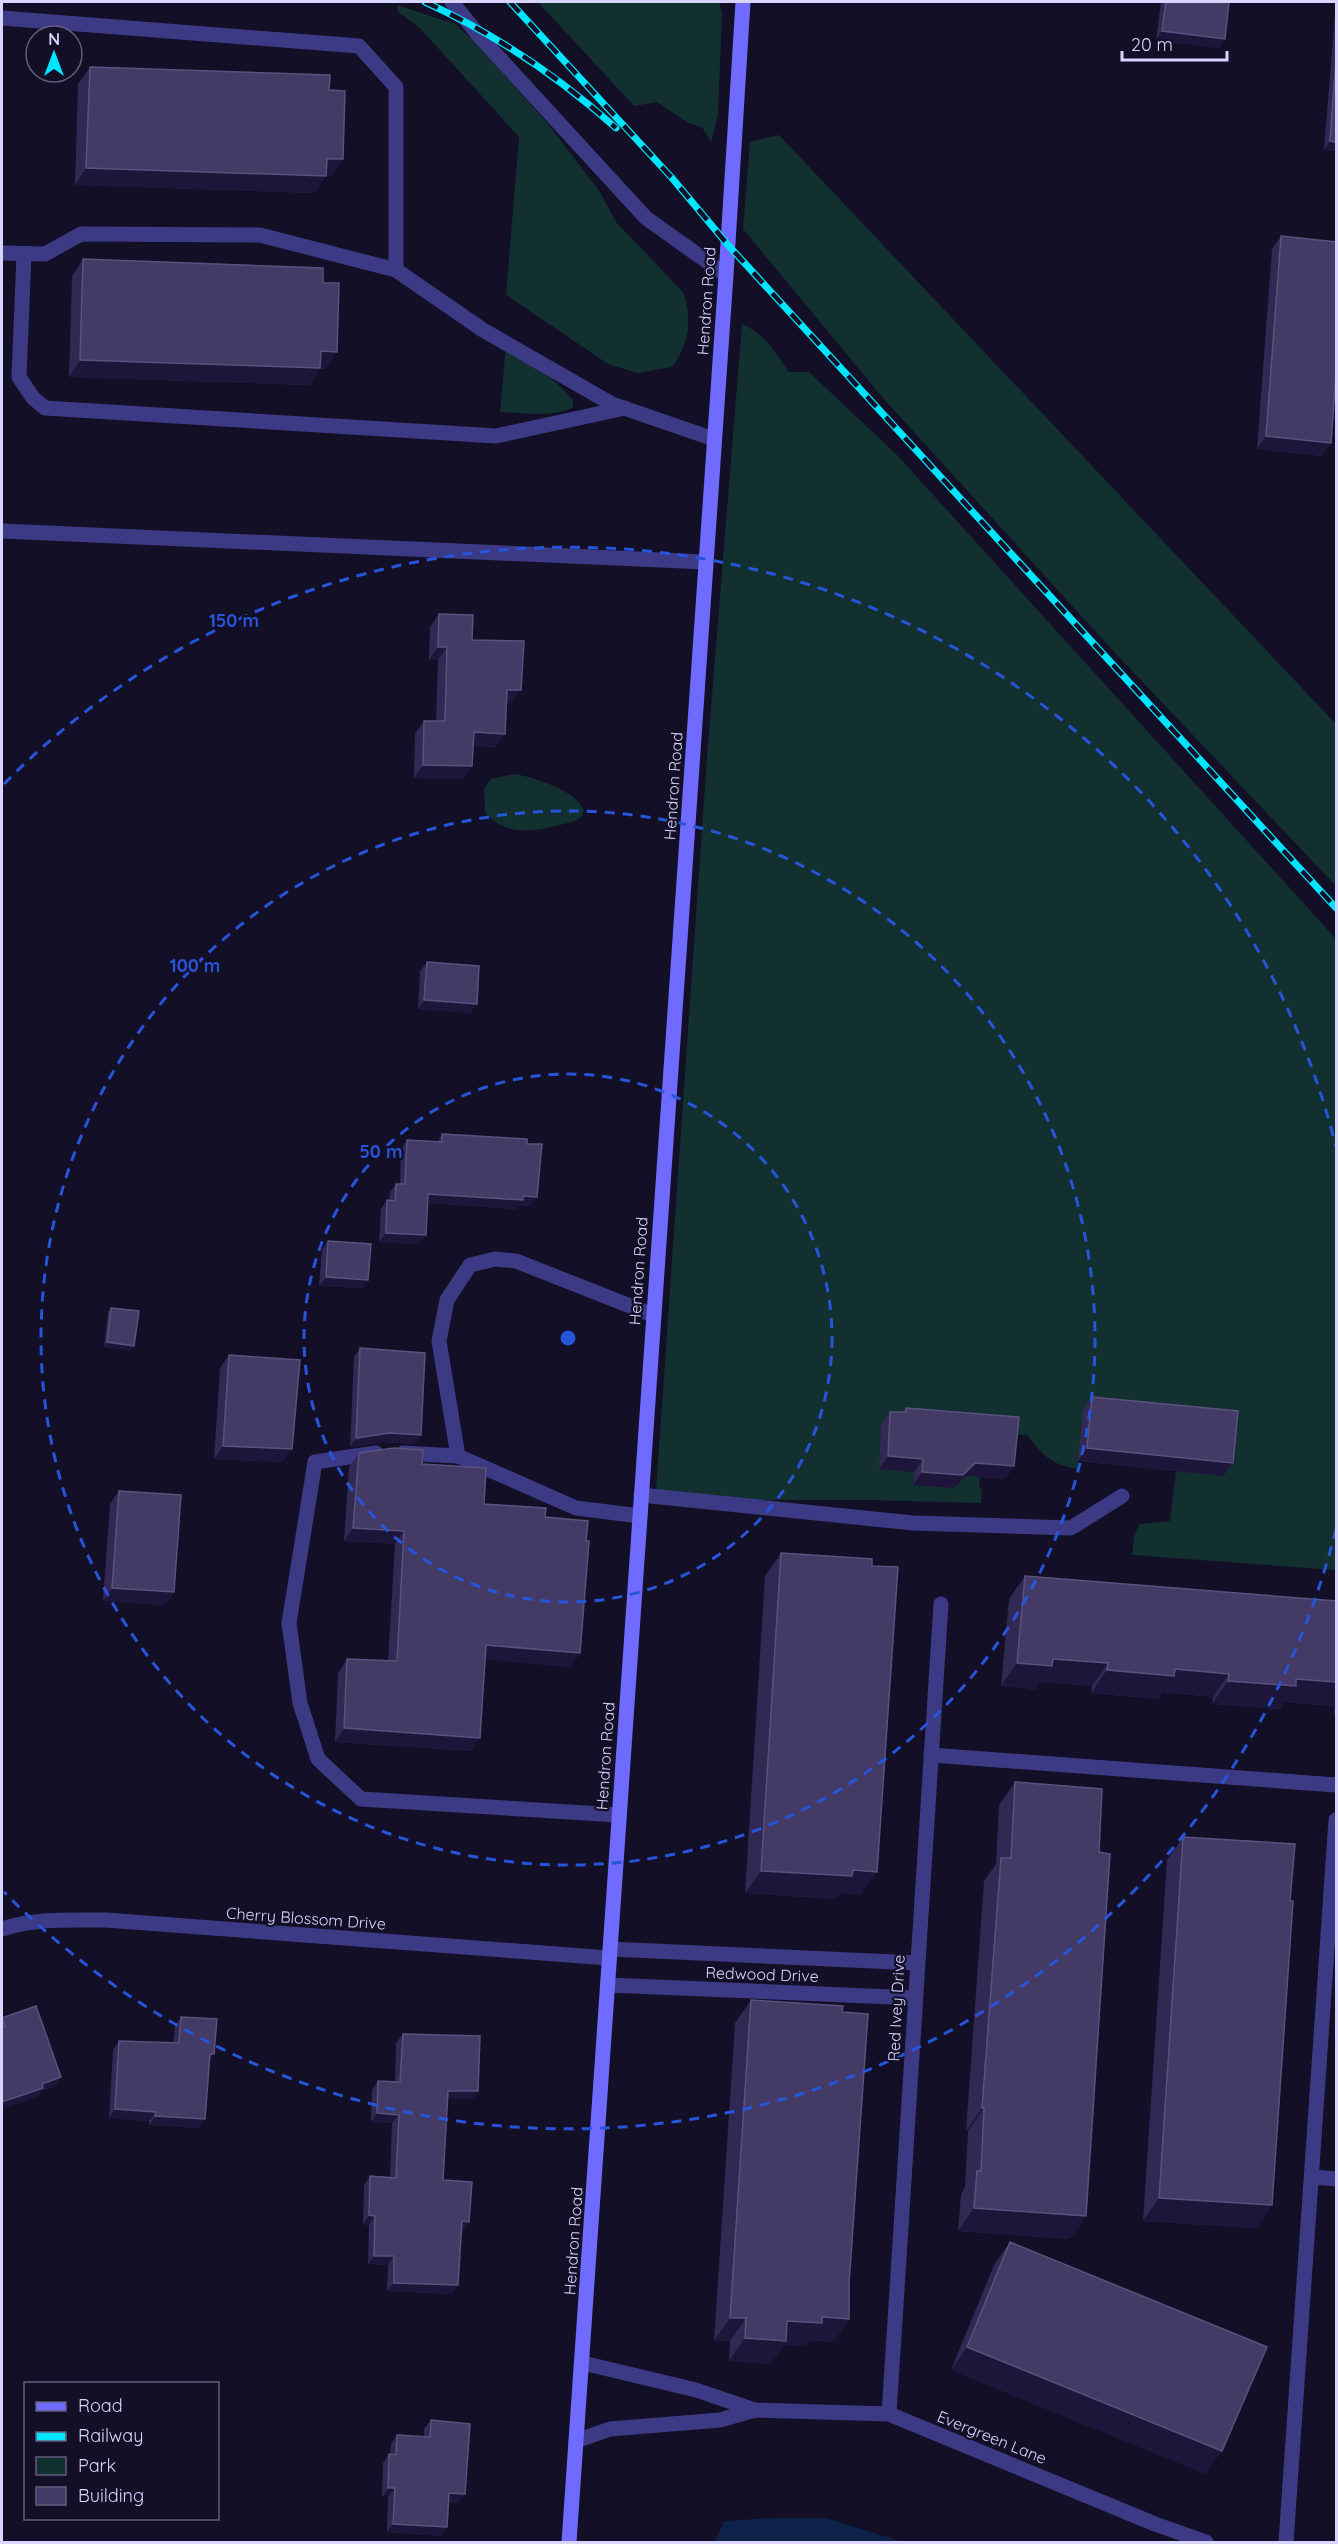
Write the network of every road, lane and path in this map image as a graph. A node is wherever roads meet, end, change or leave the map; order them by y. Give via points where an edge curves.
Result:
1 (452, 2) edge
2 (743, 2) edge
3 (2, 18) edge
4 (2, 253) edge
5 (24, 254) junction
6 (396, 270) junction
7 (726, 275) junction
8 (626, 408) junction
9 (714, 439) junction
10 (2, 531) edge
11 (706, 562) junction
12 (653, 1315) junction
13 (458, 1456) junction
14 (641, 1495) junction
15 (1122, 1496) dead end
16 (640, 1516) junction
17 (941, 1604) dead end
18 (931, 1755) junction
19 (1336, 1785) edge
20 (618, 1815) junction
21 (1336, 1820) edge
22 (2, 1929) edge
23 (610, 1953) junction
24 (917, 1963) junction
25 (608, 1985) junction
26 (915, 1998) junction
27 (1312, 2177) junction
28 (1336, 2179) edge
29 (583, 2363) junction
30 (755, 2410) junction
31 (889, 2414) junction
32 (576, 2441) junction
33 (569, 2542) edge
34 (1206, 2542) edge
35 (1286, 2542) edge

1 - 7 street via 646,218
2 - 7 street, Hendron Road
3 - 6 street via 359,46 396,87
4 - 5 street
5 - 6 street via 45,255 81,234 260,235
5 - 8 street via 20,377 33,398 45,408 496,436
6 - 8 street via 483,330 612,404
7 - 9 street, Hendron Road
8 - 9 street
9 - 11 street, Hendron Road
10 - 11 street
11 - 12 street, Hendron Road
12 - 13 street via 516,1261 495,1259 470,1265 447,1300 439,1341
12 - 14 street, Hendron Road
13 - 16 street via 576,1508
13 - 20 street via 384,1452 315,1462 289,1623 300,1703 318,1759 361,1799
14 - 15 street via 913,1522 1071,1528
14 - 16 street, Hendron Road
16 - 20 street, Hendron Road
17 - 18 street, Red Ivey Drive
18 - 19 street
18 - 24 street, Red Ivey Drive
20 - 23 street, Hendron Road
21 - 27 street
22 - 23 street, Cherry Blossom Drive via 45,1920 106,1920
23 - 24 street, Redwood Drive
23 - 25 street, Hendron Road
24 - 26 street, Red Ivey Drive
25 - 26 street, Redwood Drive
25 - 29 street, Hendron Road
26 - 31 street, Red Ivey Drive
27 - 28 street
27 - 35 street
29 - 30 street, Evergreen Lane via 696,2390
29 - 32 street, Hendron Road
30 - 31 street, Evergreen Lane
30 - 32 street, Evergreen Lane via 720,2420 610,2430
31 - 34 street, Evergreen Lane
32 - 33 street, Hendron Road

